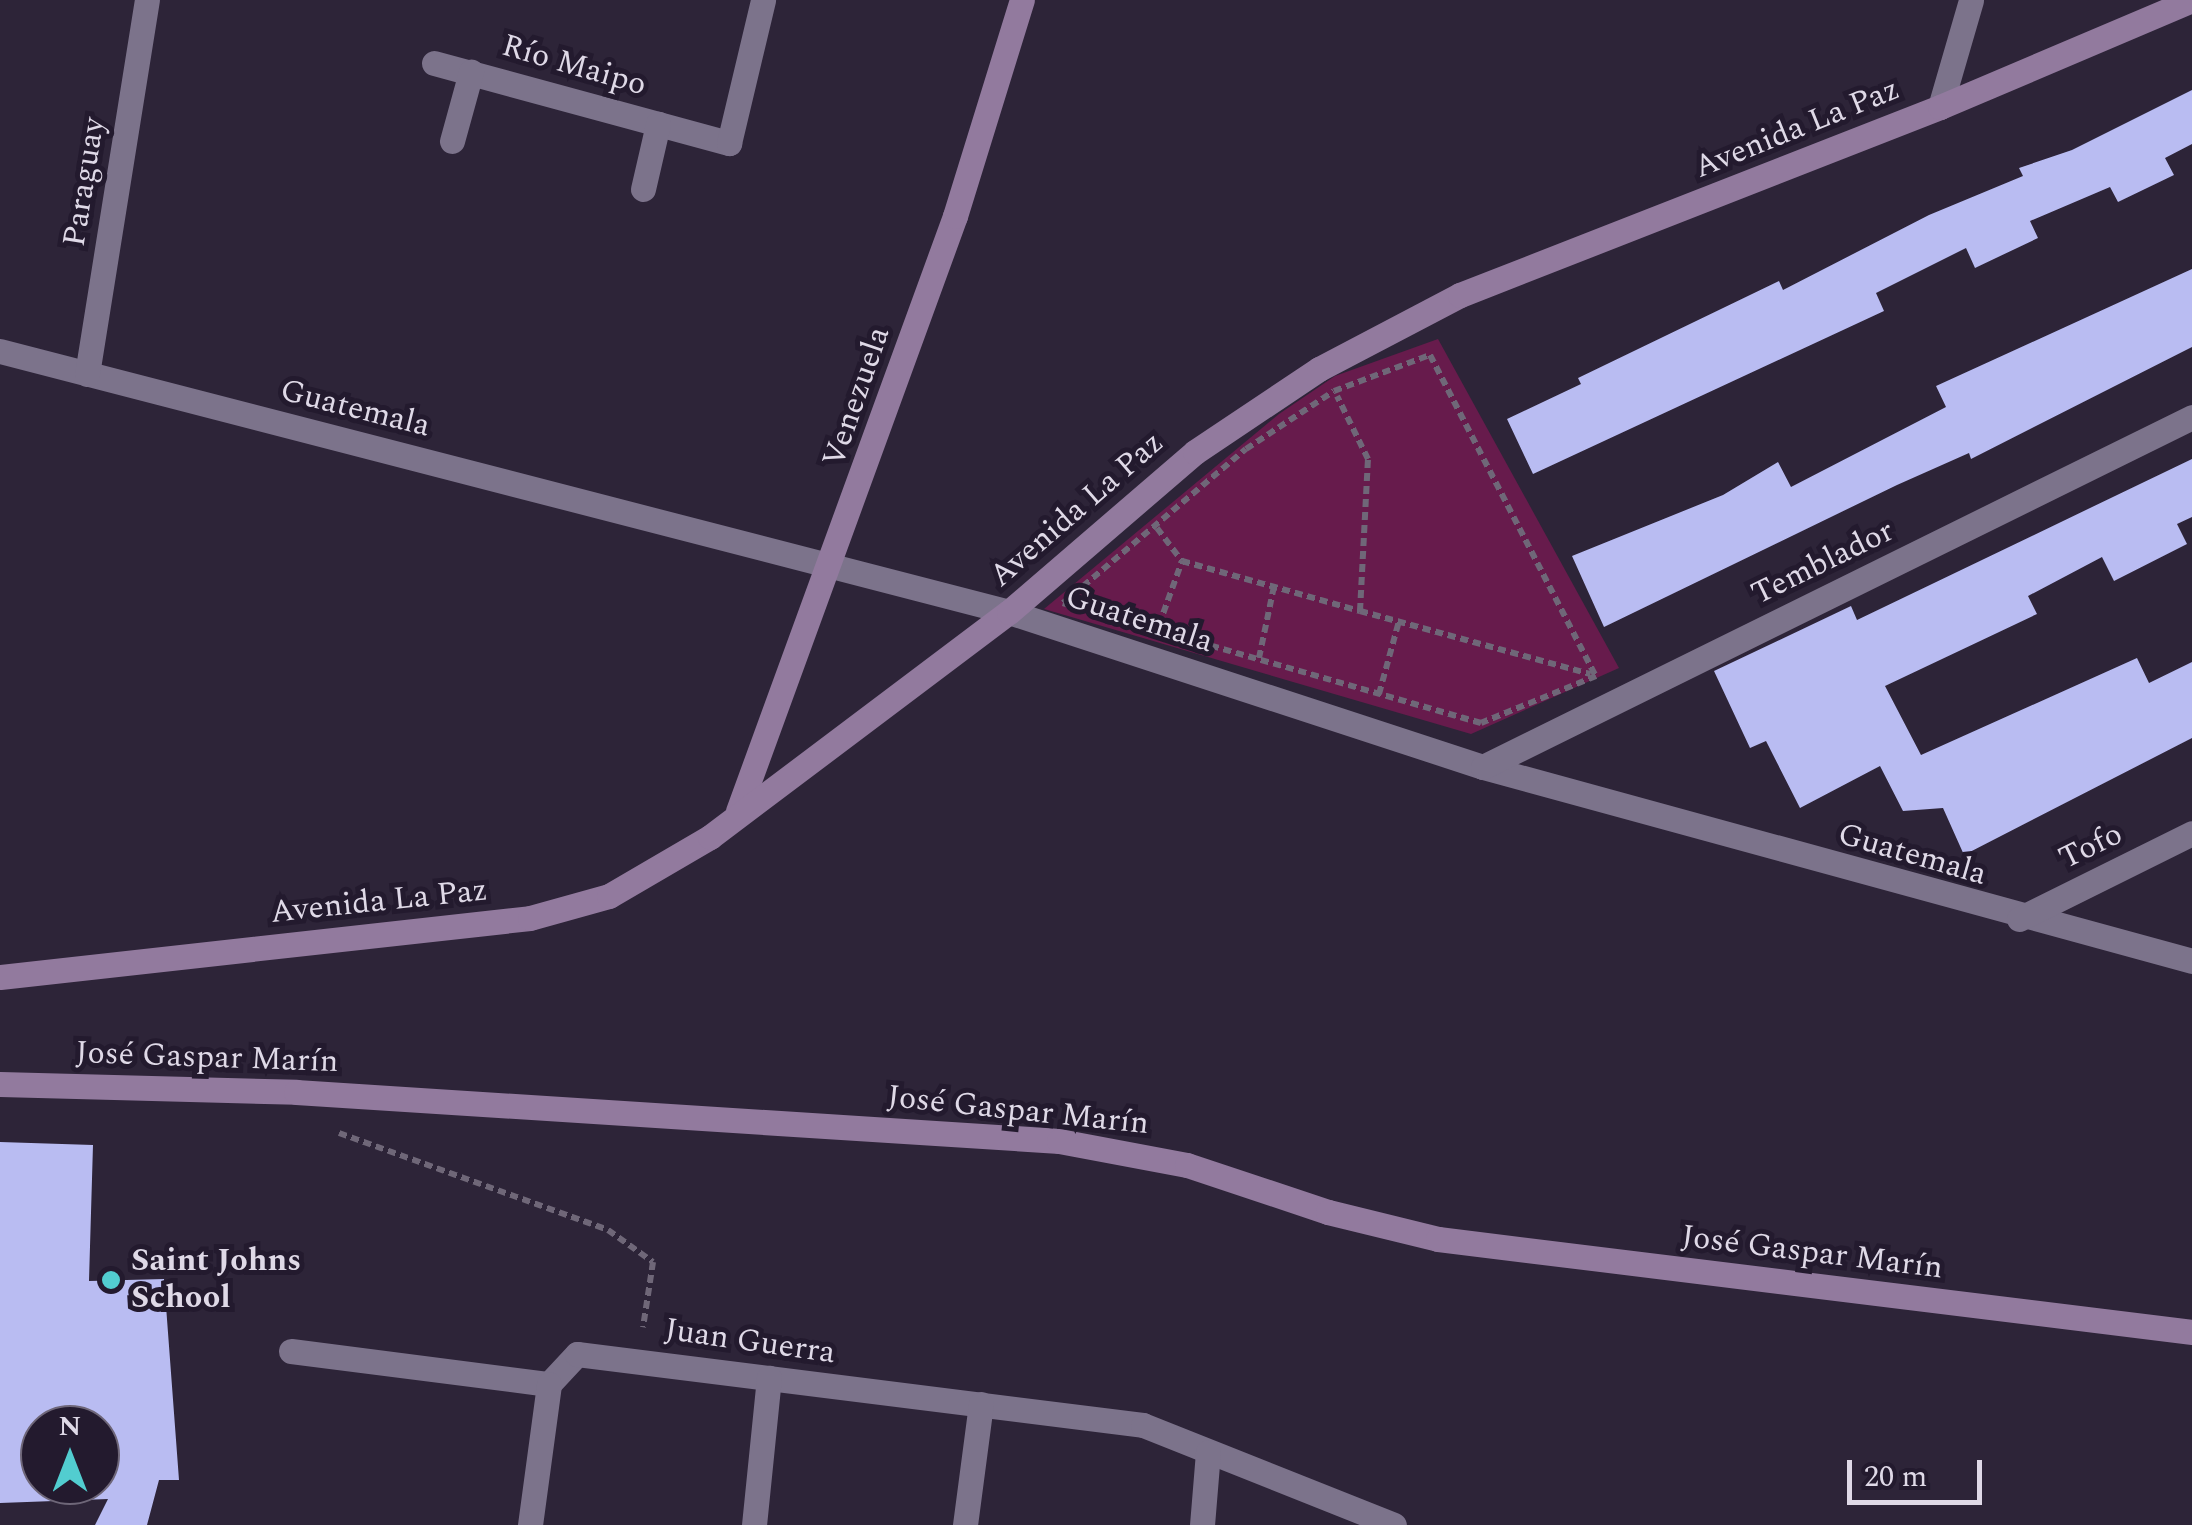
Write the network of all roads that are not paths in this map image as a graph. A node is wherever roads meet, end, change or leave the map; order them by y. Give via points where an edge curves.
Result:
1 (147, 0) edge
2 (763, 0) edge
3 (1022, 0) edge
4 (1970, 0) edge
5 (2192, 0) edge
6 (434, 62) dead end
7 (471, 72) junction
8 (1940, 107) junction
9 (658, 124) junction
10 (452, 141) dead end
11 (643, 189) dead end
12 (0, 351) edge
13 (87, 374) junction
14 (2192, 417) edge
15 (832, 565) junction
16 (1010, 612) junction
17 (1483, 768) junction
18 (738, 811) junction
19 (2192, 833) edge
20 (2019, 919) junction
21 (2192, 961) edge
22 (0, 977) edge
23 (0, 1084) edge
24 (2192, 1332) edge
25 (290, 1351) dead end
26 (769, 1378) junction
27 (548, 1384) junction
28 (981, 1404) junction
29 (1208, 1452) junction
30 (530, 1525) edge
31 (754, 1525) edge
32 (965, 1525) edge
33 (1202, 1525) edge
34 (1394, 1525) edge

1 - 13 street, Paraguay
2 - 9 street, Río Maipo via 729,143
3 - 15 street, Venezuela via 956,216
4 - 8 street
5 - 8 street, Avenida La Paz
6 - 7 street, Río Maipo
7 - 9 street, Río Maipo
7 - 10 street, Río Maipo
8 - 16 street, Avenida La Paz via 1534,265 1388,330 1195,452
9 - 11 street, Río Maipo
12 - 13 street, Guatemala
13 - 15 street, Guatemala
14 - 17 street, Temblador
15 - 16 street, Guatemala
15 - 18 street, Venezuela
16 - 17 street, Guatemala
16 - 18 street, Avenida La Paz
17 - 20 street, Guatemala
18 - 22 street, Avenida La Paz via 646,879 570,909
19 - 20 street, Tofo
20 - 21 street, Guatemala
23 - 24 street, José Gaspar Marín via 296,1092 1059,1141 1187,1165 1328,1212 1438,1239
25 - 27 street
26 - 27 street, Juan Guerra via 577,1354
26 - 28 street, Juan Guerra
26 - 31 street
27 - 30 street
28 - 29 street, Juan Guerra via 1143,1424
28 - 32 street
29 - 33 street
29 - 34 street, Juan Guerra

